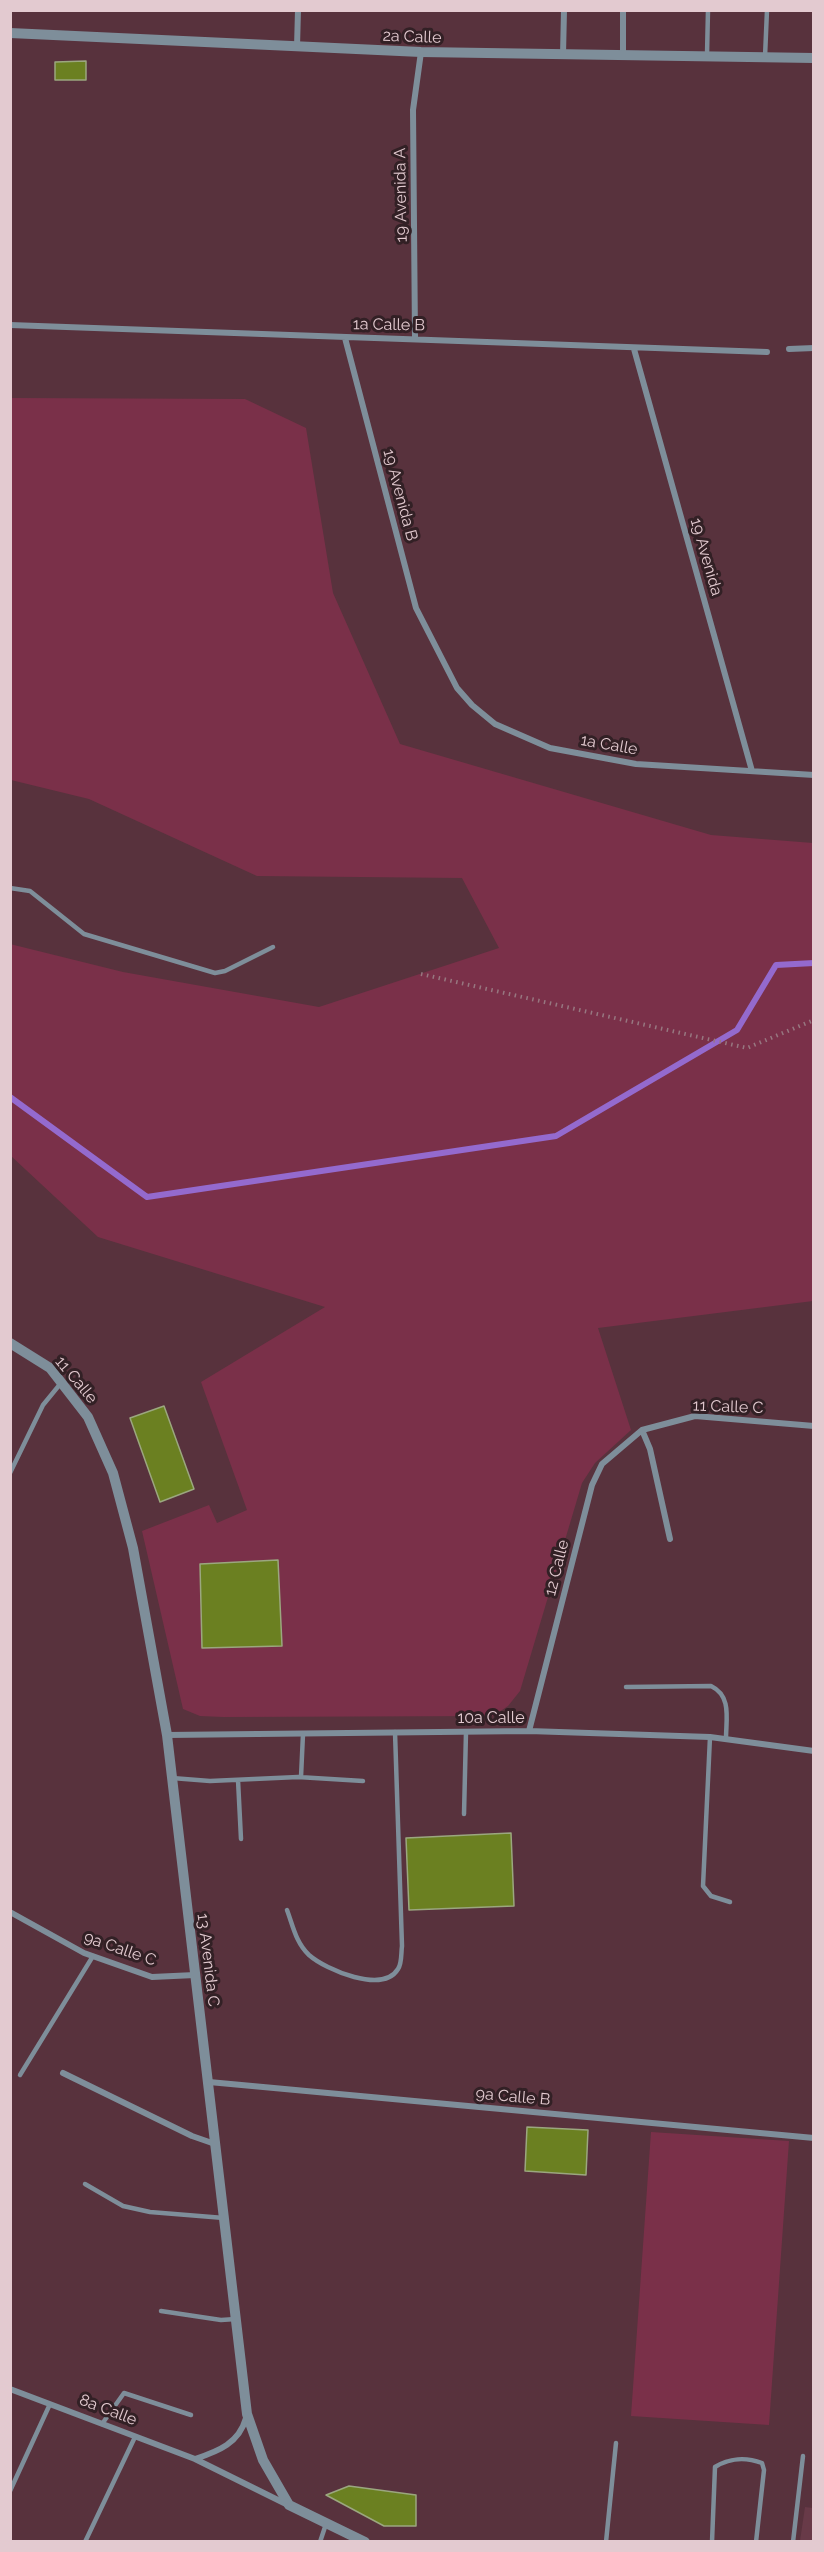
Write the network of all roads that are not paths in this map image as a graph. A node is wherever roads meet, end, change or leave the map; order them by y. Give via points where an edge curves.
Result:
1 (298, 10) edge
2 (564, 10) edge
3 (623, 10) edge
4 (708, 10) edge
5 (767, 10) edge
6 (10, 33) edge
7 (297, 47) junction
8 (421, 52) junction
9 (707, 55) junction
10 (563, 56) junction
11 (623, 56) junction
12 (765, 57) junction
13 (813, 58) edge
14 (10, 325) edge
15 (345, 338) junction
16 (415, 338) junction
17 (813, 348) edge
18 (634, 349) junction
19 (789, 349) dead end
20 (767, 352) dead end
21 (439, 655) joint
22 (752, 771) junction
23 (813, 774) edge
24 (10, 888) edge
25 (273, 947) dead end
26 (10, 1343) edge
27 (61, 1383) junction
28 (88, 1418) joint
29 (813, 1426) edge
30 (642, 1430) junction
31 (10, 1473) edge
32 (669, 1539) dead end
33 (626, 1687) dead end
34 (529, 1731) junction
35 (395, 1732) junction
36 (466, 1732) junction
37 (303, 1734) junction
38 (167, 1735) junction
39 (710, 1737) junction
40 (726, 1739) junction
41 (813, 1751) edge
42 (301, 1777) junction
43 (172, 1778) junction
44 (238, 1780) junction
45 (363, 1781) dead end
46 (464, 1814) dead end
47 (241, 1839) dead end
48 (730, 1902) dead end
49 (287, 1910) dead end
50 (11, 1913) edge
51 (93, 1956) junction
52 (195, 1975) junction
53 (63, 2073) dead end
54 (20, 2075) dead end
55 (209, 2082) junction
56 (813, 2138) edge
57 (215, 2144) junction
58 (85, 2184) dead end
59 (224, 2218) junction
60 (161, 2311) dead end
61 (236, 2319) junction
62 (10, 2389) edge
63 (50, 2404) junction
64 (247, 2414) junction
65 (191, 2415) dead end
66 (102, 2424) junction
67 (135, 2437) junction
68 (616, 2443) dead end
69 (803, 2456) dead end
70 (195, 2459) junction
71 (10, 2491) edge
72 (289, 2505) junction
73 (326, 2524) junction
74 (85, 2541) edge
75 (320, 2541) edge
76 (365, 2541) edge
77 (606, 2541) edge
78 (712, 2541) edge
79 (756, 2541) edge
80 (793, 2541) edge

1 - 7 street
2 - 10 street
3 - 11 street
4 - 9 lane
5 - 12 lane
6 - 7 street, 2a Calle
7 - 8 street, 2a Calle
8 - 10 street, 2a Calle
8 - 16 street, 19 Avenida A via 413,110
9 - 11 street, 2a Calle
9 - 12 street, 2a Calle
10 - 11 street, 2a Calle
12 - 13 street, 2a Calle
14 - 15 street, 1a Calle B
15 - 16 street, 1a Calle B
15 - 21 street, 19 Avenida B via 416,608
16 - 18 street, 1a Calle B
17 - 19 street
18 - 20 street, 1a Calle B
18 - 22 street, 19 Avenida
21 - 22 street, 1a Calle via 457,688 487,718 550,748 636,764
22 - 23 street, 1a Calle
24 - 25 lane via 30,891 84,934 215,973
26 - 27 street, 11 Calle via 50,1368
27 - 28 street, 11 Calle
27 - 31 lane via 43,1406
28 - 38 street, 13 Avenida C via 113,1473 133,1548
29 - 30 street, 11 Calle C via 695,1416
30 - 32 street via 650,1449
30 - 34 street, 12 Calle via 602,1464 592,1485
33 - 40 lane via 711,1686 720,1690 726,1700
34 - 36 street, 10a Calle
34 - 39 street, 10a Calle
35 - 36 street, 10a Calle
35 - 37 street, 10a Calle
35 - 49 lane via 400,1968 391,1977 380,1978 335,1973 298,1942
36 - 46 lane
37 - 38 street, 10a Calle
37 - 42 lane
38 - 43 street, 13 Avenida C
39 - 40 street, 10a Calle
39 - 48 lane via 703,1886 711,1896
40 - 41 street, 10a Calle
42 - 44 lane
42 - 45 lane
43 - 44 lane
43 - 52 street, 13 Avenida C
44 - 47 lane
50 - 51 street, 9a Calle C
51 - 52 street, 9a Calle C via 152,1977
51 - 54 lane
52 - 55 street, 13 Avenida C
53 - 57 street
55 - 56 street, 9a Calle B
55 - 57 street, 13 Avenida C
57 - 59 street, 13 Avenida C
58 - 59 lane via 123,2206
59 - 61 street, 13 Avenida C
60 - 61 lane
61 - 64 street, 13 Avenida C
62 - 63 street, 8a Calle
63 - 66 street, 8a Calle
63 - 71 lane
64 - 70 street via 242,2432 222,2450
64 - 72 street, 13 Avenida C via 263,2460
65 - 66 lane via 124,2393
66 - 67 street, 8a Calle
67 - 70 street, 8a Calle
67 - 74 lane
68 - 77 lane
69 - 80 lane
70 - 72 street, 8a Calle
72 - 73 street, 8a Calle
73 - 75 lane
73 - 76 street, 8a Calle
78 - 79 lane via 715,2468 726,2460 752,2459 762,2463 764,2470

